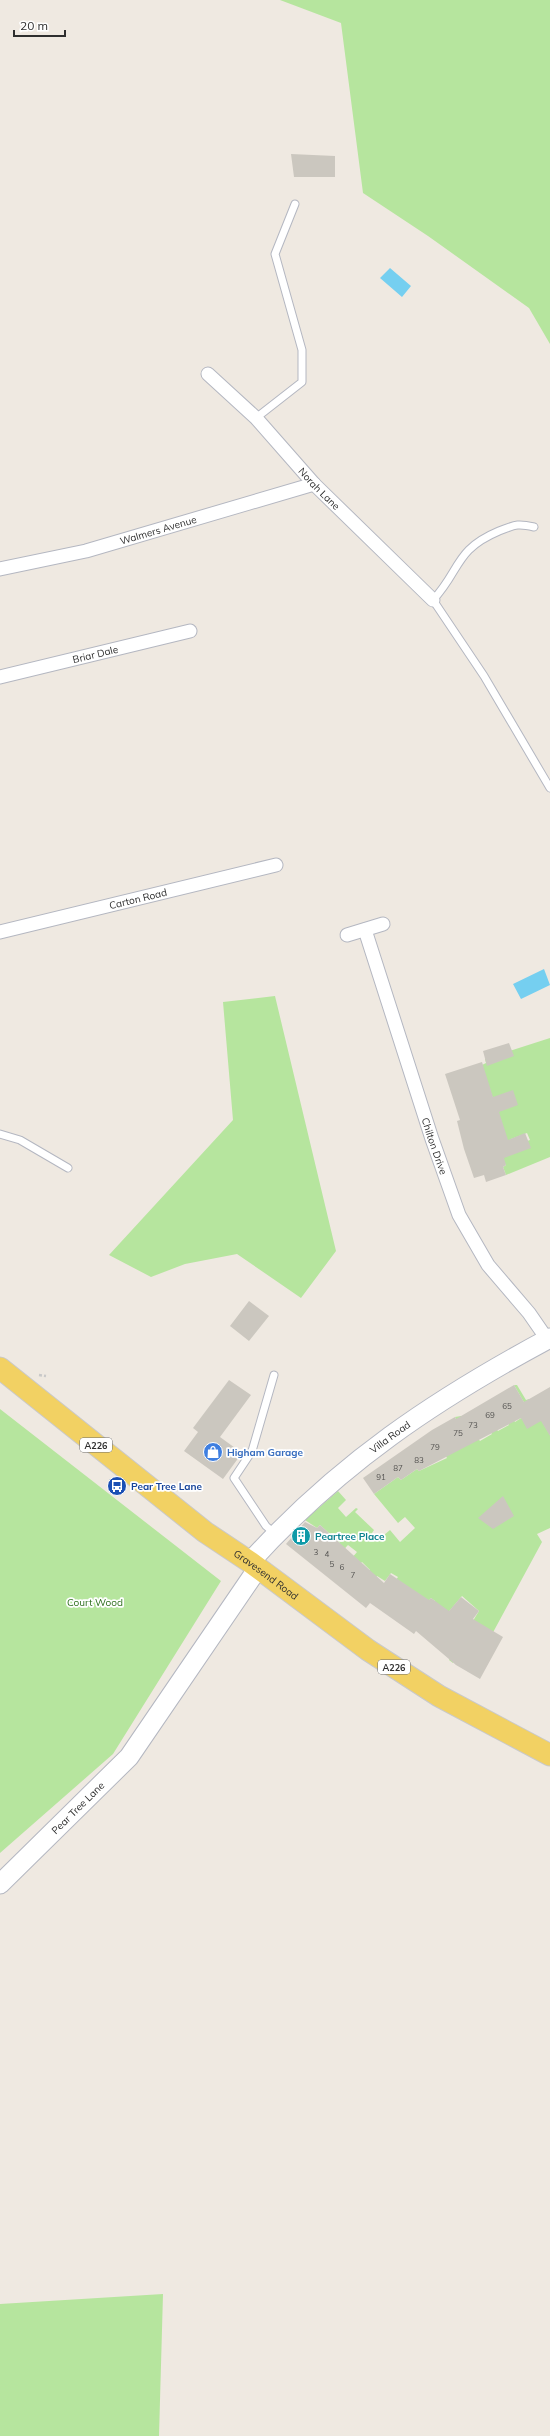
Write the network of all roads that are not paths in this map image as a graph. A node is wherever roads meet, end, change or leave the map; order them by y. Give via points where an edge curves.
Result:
1 (295, 204) dead end
2 (208, 374) dead end
3 (256, 418) junction
4 (314, 484) junction
5 (534, 527) dead end
6 (0, 569) edge
7 (433, 600) junction
8 (190, 631) dead end
9 (0, 677) edge
10 (550, 788) edge
11 (276, 865) dead end
12 (383, 924) dead end
13 (365, 930) junction
14 (0, 932) edge
15 (347, 935) dead end
16 (0, 1134) edge
17 (68, 1168) dead end
18 (549, 1338) edge
19 (0, 1368) edge
20 (274, 1375) dead end
21 (275, 1534) junction
22 (254, 1565) junction
23 (550, 1755) edge
24 (0, 1884) edge

1 - 3 lane via 275,254 302,350 302,382
2 - 3 street, Norah Lane
3 - 4 street, Norah Lane
4 - 6 street, Walmers Avenue via 86,551
4 - 7 street, Norah Lane
5 - 7 lane via 518,523 483,538 469,548 456,564 443,590
7 - 10 lane via 484,676
8 - 9 street, Briar Dale
11 - 14 street, Carton Road
12 - 13 street
13 - 15 street
13 - 18 street, Chilton Drive via 459,1215 488,1266
16 - 17 lane via 20,1140
18 - 21 street, Villa Road via 430,1407 394,1431 306,1504
19 - 22 main road, Gravesend Road / A226 via 195,1524
20 - 21 lane via 252,1451 234,1478 266,1526
21 - 22 street, Villa Road
22 - 23 main road, Gravesend Road / A226 via 368,1650 439,1696
22 - 24 street, Pear Tree Lane via 129,1757

